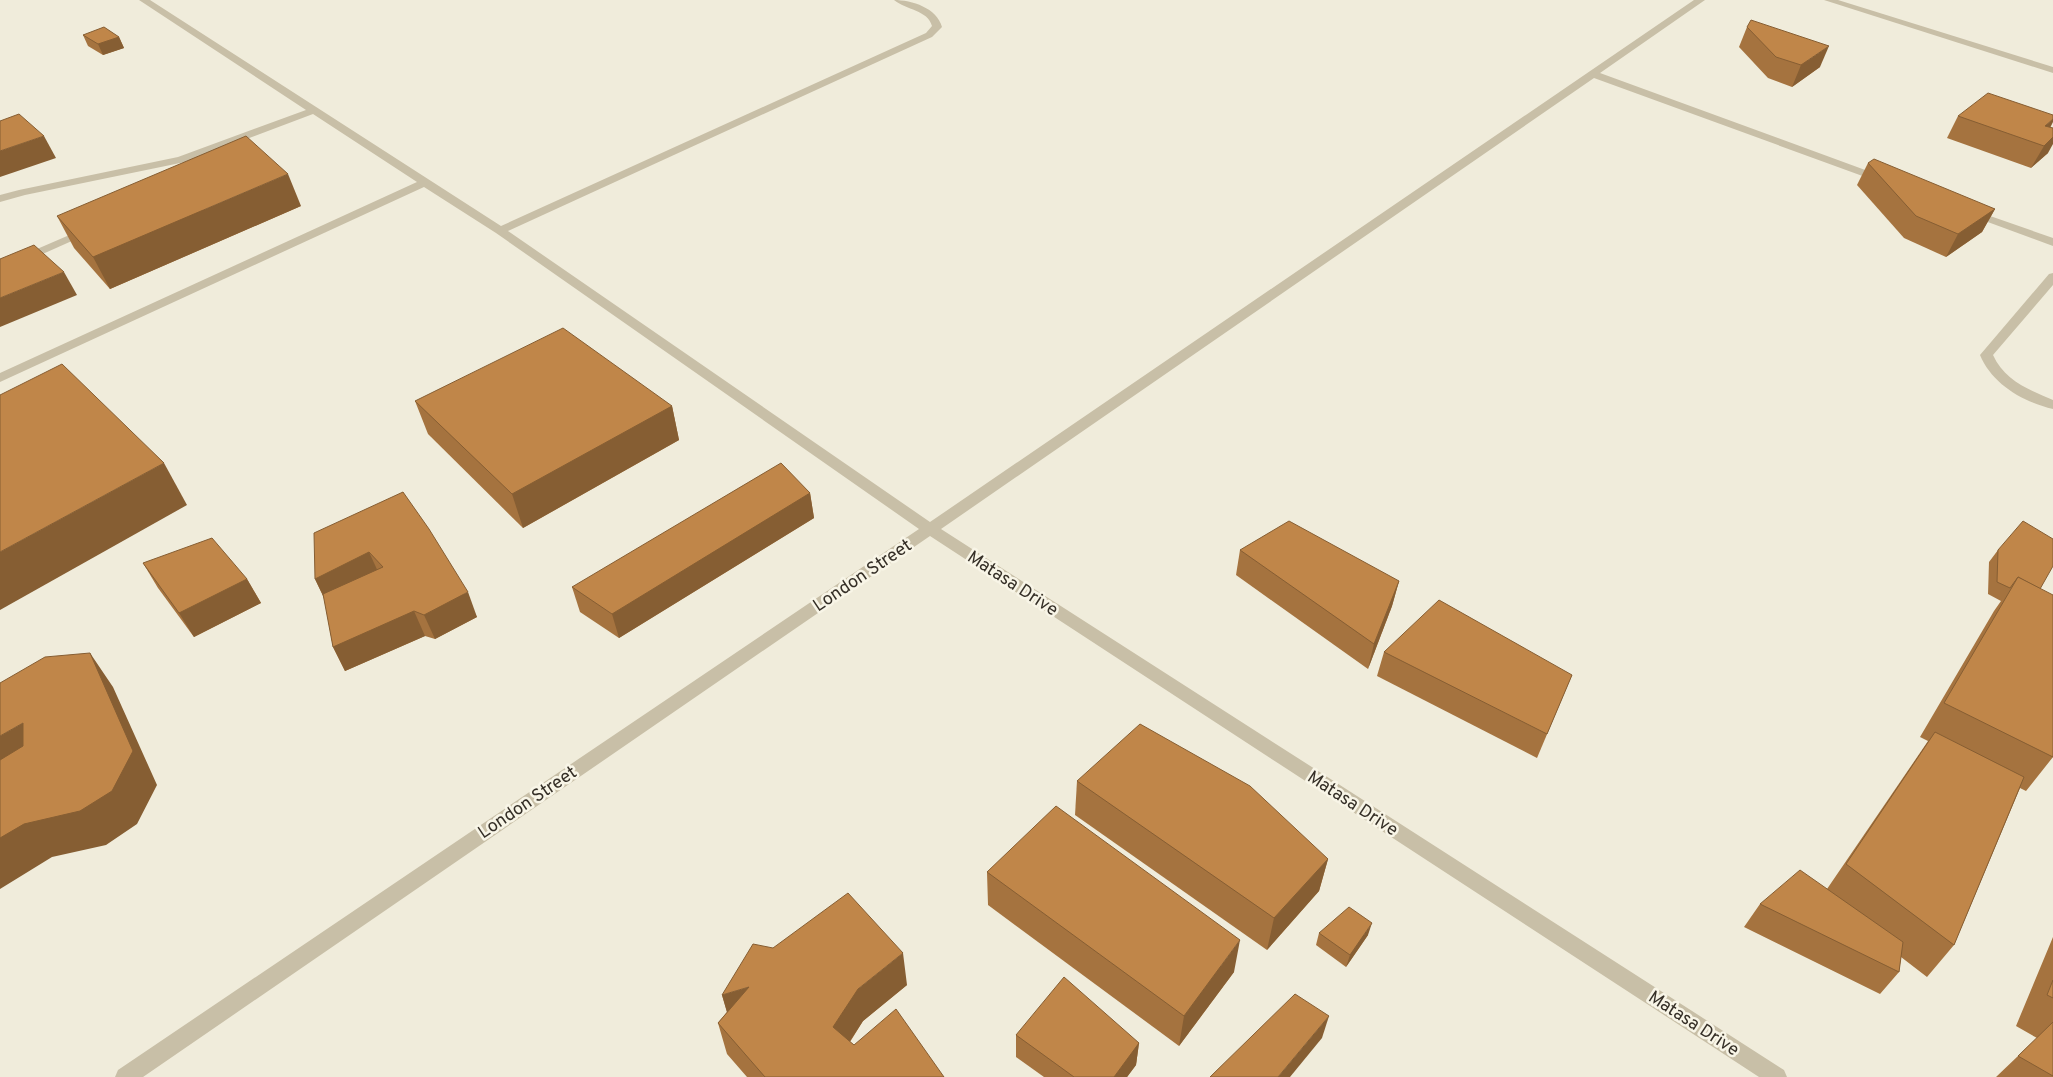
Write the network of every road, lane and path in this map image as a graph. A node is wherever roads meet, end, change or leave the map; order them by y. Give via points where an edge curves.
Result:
1 (144, 0) edge
2 (898, 0) edge
3 (1700, 0) edge
4 (1829, 0) edge
5 (2053, 70) edge
6 (1593, 74) junction
7 (314, 110) junction
8 (181, 160) junction
9 (172, 172) edge
10 (426, 182) junction
11 (1896, 185) edge
12 (0, 199) edge
13 (1961, 208) edge
14 (98, 225) edge
15 (500, 231) junction
16 (2053, 242) edge
17 (0, 269) edge
18 (2053, 277) edge
19 (0, 378) edge
20 (2053, 405) edge
21 (930, 529) junction
22 (125, 1077) edge
23 (1777, 1077) edge

1 - 7 street, Matasa Drive
2 - 15 street via 926,12 935,19 937,27 928,35
3 - 6 street, London Street
4 - 5 street
6 - 11 street
6 - 21 street, London Street
7 - 8 street
7 - 10 street, Matasa Drive
8 - 9 street
8 - 12 street
10 - 15 street, Matasa Drive
10 - 19 street
13 - 16 street
14 - 17 street
15 - 21 street, Matasa Drive
18 - 20 street via 1986,355 1988,363 1999,376
21 - 22 street, London Street
21 - 23 street, Matasa Drive

